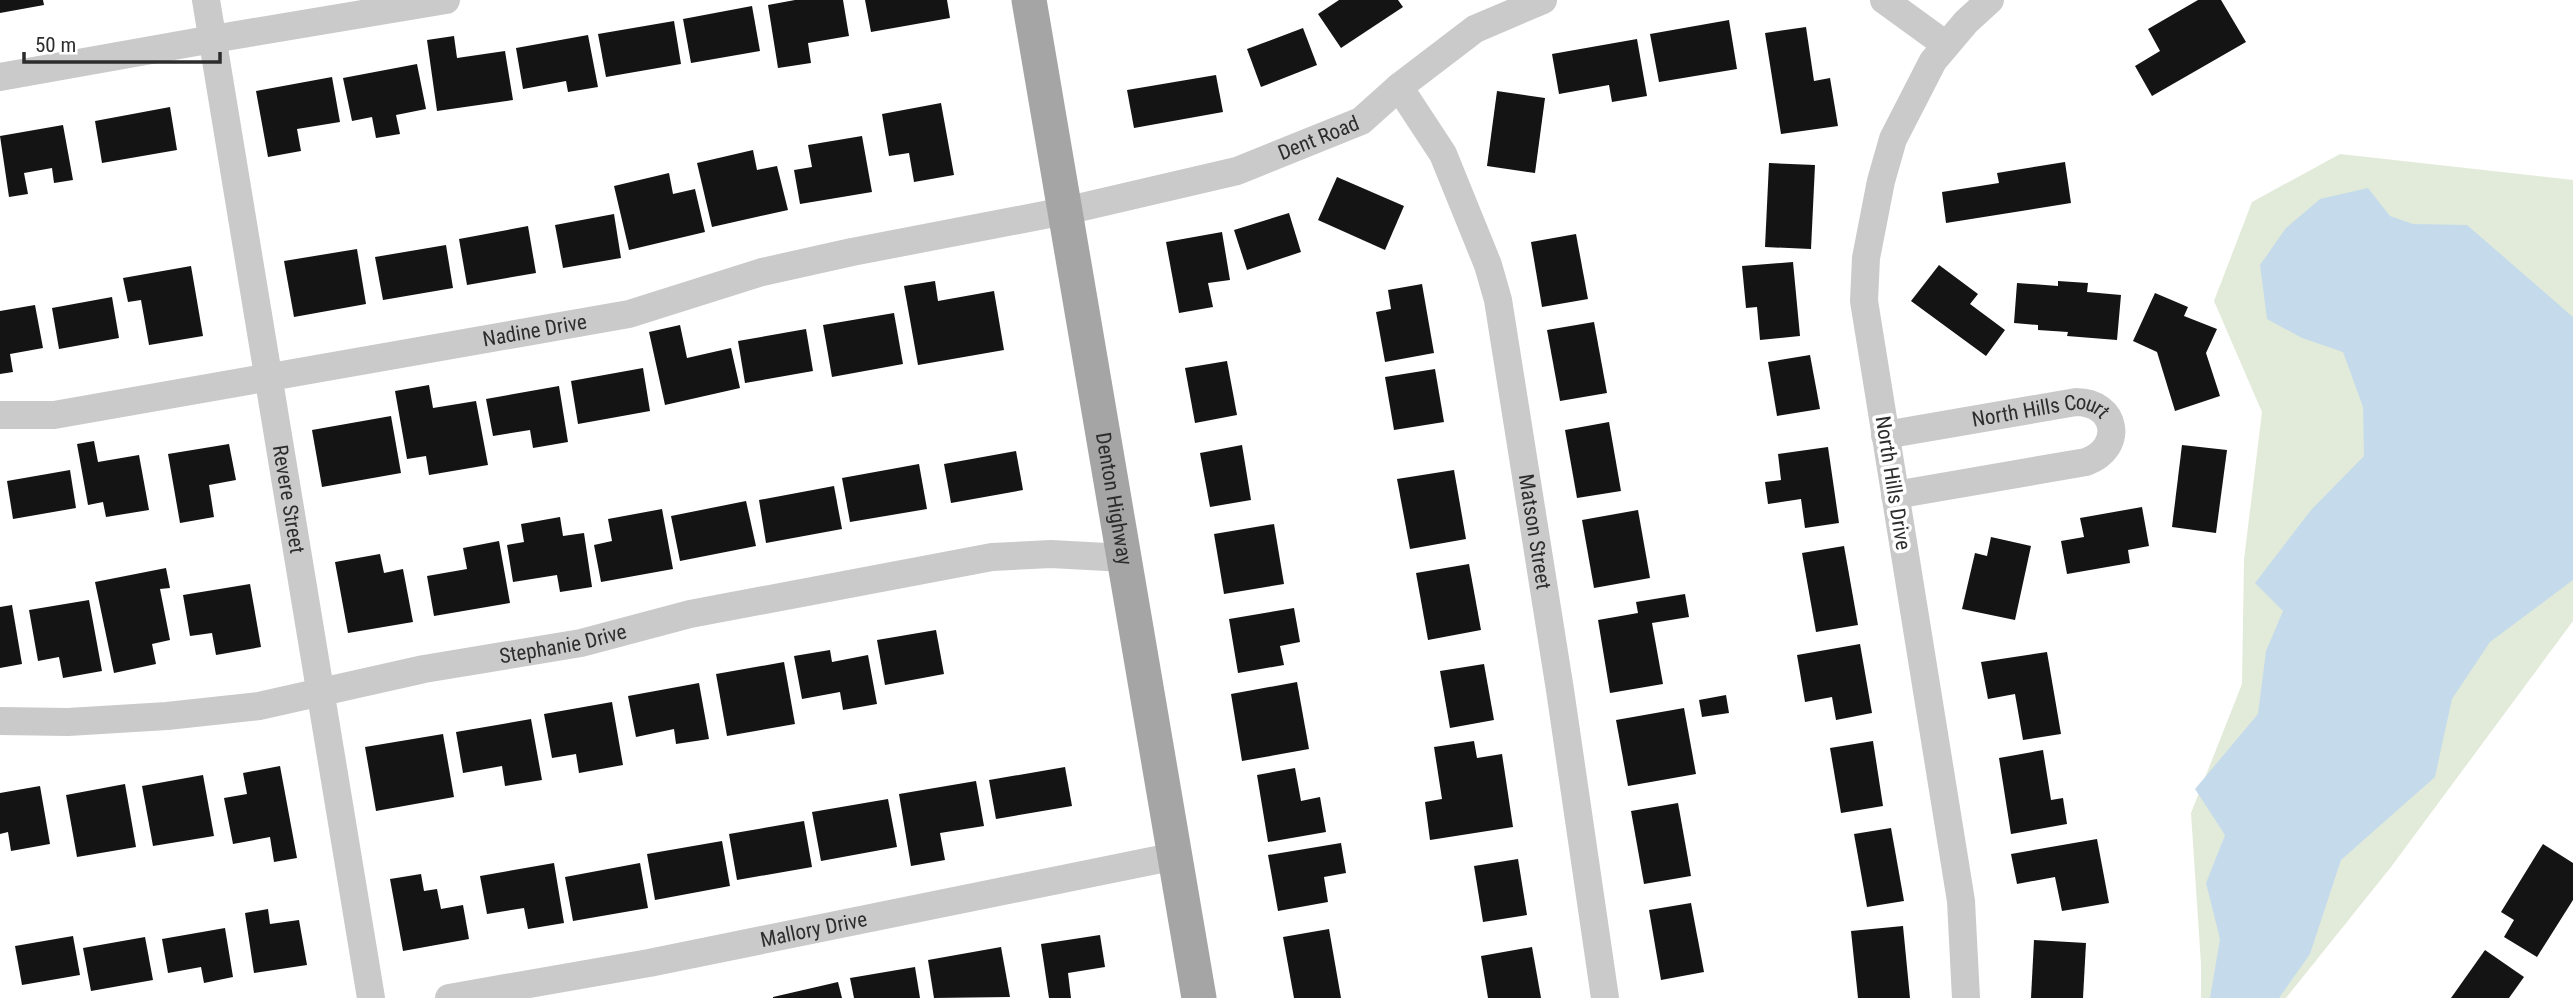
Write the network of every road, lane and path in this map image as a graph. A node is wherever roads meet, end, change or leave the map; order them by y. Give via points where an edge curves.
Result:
1 (206, 0) edge
2 (446, 0) edge
3 (1029, 0) edge
4 (1543, 0) edge
5 (1884, 0) edge
6 (1990, 0) edge
7 (213, 38) junction
8 (1946, 46) junction
9 (0, 78) edge
10 (1399, 87) junction
11 (1065, 211) junction
12 (268, 378) junction
13 (0, 415) edge
14 (1885, 435) junction
15 (1895, 495) junction
16 (1125, 558) junction
17 (320, 692) junction
18 (0, 721) edge
19 (1176, 856) junction
20 (371, 998) edge
21 (449, 998) edge
22 (1199, 998) edge
23 (1605, 998) edge
24 (1966, 998) edge

1 - 7 street, Revere Street
2 - 7 street
3 - 11 main road, Denton Highway
4 - 10 street, Dent Road via 1475,29
5 - 8 street
6 - 8 street, North Hills Drive
7 - 9 street
7 - 12 street, Revere Street
8 - 14 street, North Hills Drive via 1933,61 1893,139 1866,258 1864,301
10 - 11 street, Dent Road via 1361,121 1237,172
10 - 23 street, Matson Street via 1443,154 1489,265 1498,300
11 - 12 street, Nadine Drive via 762,272 629,314
11 - 16 main road, Denton Highway
12 - 13 street, Nadine Drive via 54,415
12 - 17 street, Revere Street
14 - 15 street, North Hills Drive
14 - 15 street, North Hills Court via 2076,402 2094,405 2111,426 2109,445 2086,462
15 - 24 street, North Hills Drive via 1961,901
16 - 17 street, Stephanie Drive via 992,557 690,614 581,643
16 - 19 main road, Denton Highway
17 - 18 street, Stephanie Drive via 260,706 167,716
17 - 20 street, Revere Street
19 - 21 street, Mallory Drive via 649,963
19 - 22 main road, Denton Highway

